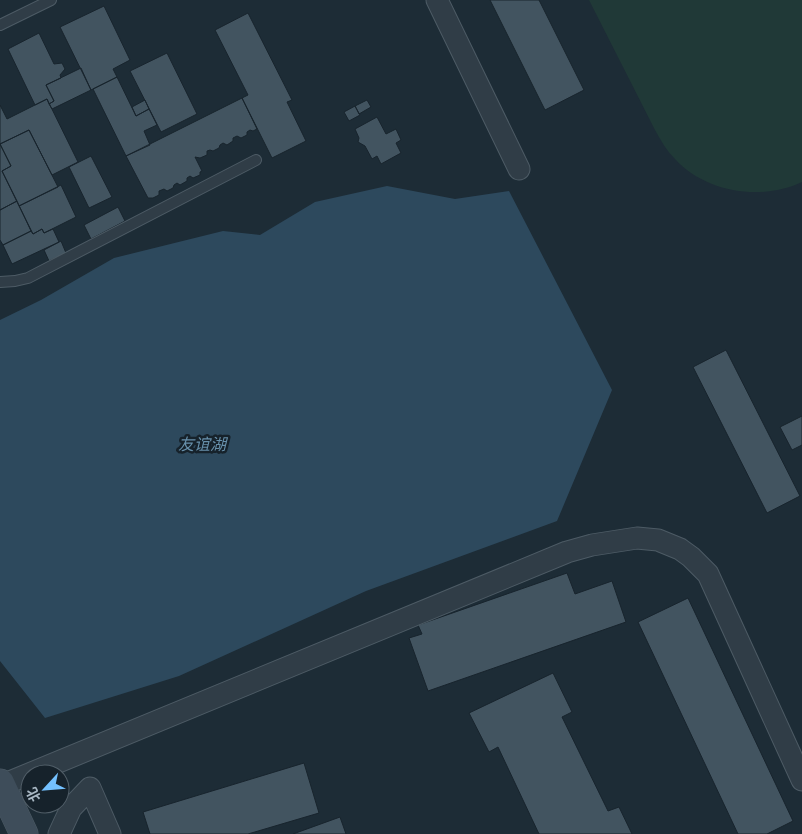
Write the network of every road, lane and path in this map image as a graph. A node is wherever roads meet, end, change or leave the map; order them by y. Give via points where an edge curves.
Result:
1 (51, 0) edge
2 (437, 0) edge
3 (0, 24) edge
4 (256, 160) dead end
5 (519, 169) dead end
6 (0, 282) edge
7 (802, 780) edge
8 (0, 785) edge
9 (24, 834) edge
10 (59, 834) edge
11 (110, 834) edge

1 - 3 lane
2 - 5 street
4 - 6 lane via 28,278
7 - 8 street via 708,574 680,550 658,540 637,538 567,552
8 - 9 street
10 - 11 street via 71,808 90,788

